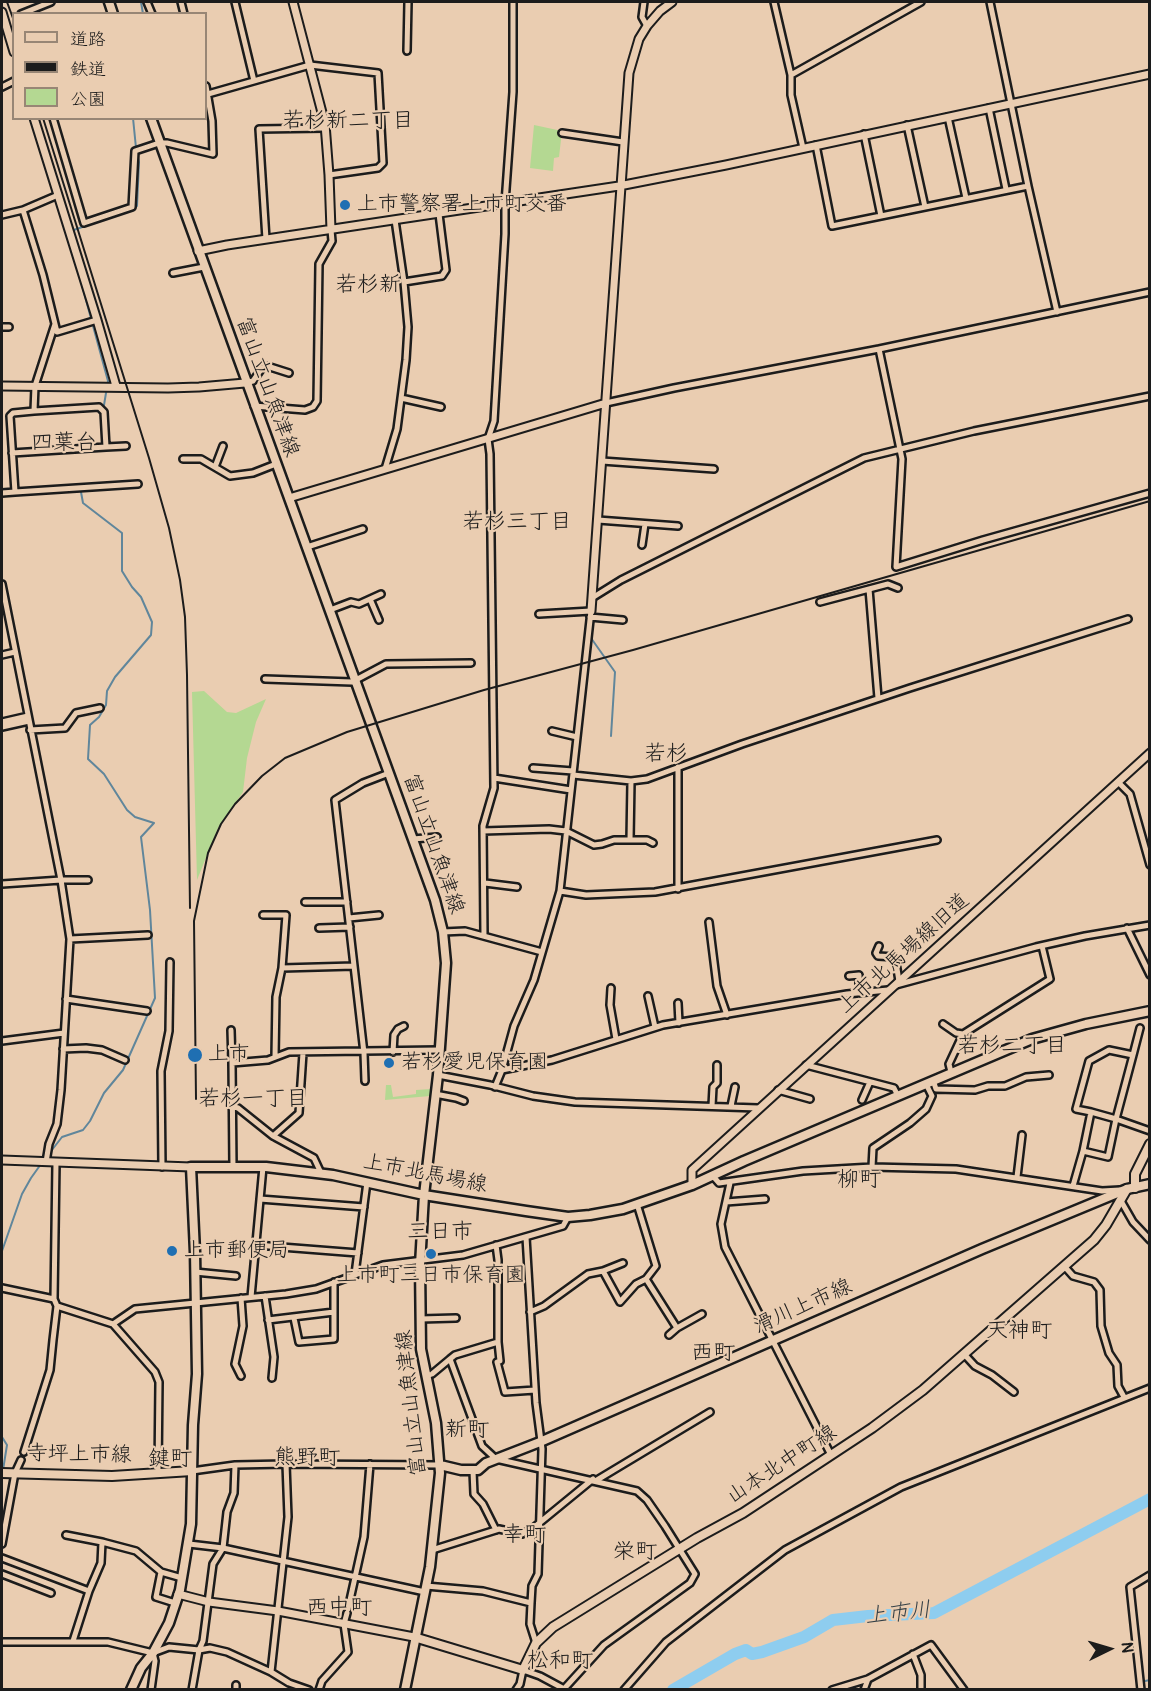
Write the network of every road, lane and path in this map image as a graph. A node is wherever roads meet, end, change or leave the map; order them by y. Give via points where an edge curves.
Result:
1 (51, 2) edge
2 (235, 2) edge
3 (293, 2) edge
4 (408, 2) edge
5 (513, 2) edge
6 (644, 2) edge
7 (672, 2) edge
8 (774, 2) edge
9 (921, 2) edge
10 (990, 2) edge
11 (43, 3) edge
12 (25, 12) edge
13 (2, 15) edge
14 (646, 26) junction
15 (12, 46) edge
16 (407, 51) dead end
17 (310, 65) junction
18 (1149, 74) edge
19 (791, 75) junction
20 (254, 81) junction
21 (207, 90) edge
22 (208, 94) junction
23 (1012, 104) junction
24 (989, 108) junction
25 (948, 117) junction
26 (35, 120) edge
27 (54, 120) edge
28 (152, 120) edge
29 (907, 125) junction
30 (325, 128) junction
31 (562, 133) dead end
32 (864, 134) junction
33 (623, 142) junction
34 (159, 143) junction
35 (816, 145) junction
36 (803, 148) junction
37 (329, 175) junction
38 (619, 186) junction
39 (1028, 186) junction
40 (1006, 189) junction
41 (58, 195) junction
42 (966, 198) junction
43 (505, 203) junction
44 (925, 207) junction
45 (23, 210) junction
46 (2, 214) edge
47 (439, 214) junction
48 (881, 216) junction
49 (395, 220) junction
50 (331, 230) junction
51 (266, 239) junction
52 (198, 251) junction
53 (204, 267) junction
54 (173, 273) dead end
55 (404, 282) junction
56 (1149, 292) edge
57 (1057, 312) junction
58 (97, 320) junction
59 (55, 324) junction
60 (2, 327) edge
61 (9, 327) dead end
62 (879, 349) junction
63 (289, 373) dead end
64 (246, 383) junction
65 (2, 386) edge
66 (35, 386) junction
67 (116, 386) junction
68 (1149, 396) edge
69 (401, 398) junction
70 (606, 404) junction
71 (254, 406) junction
72 (441, 407) dead end
73 (34, 411) junction
74 (488, 439) junction
75 (126, 446) dead end
76 (223, 446) dead end
77 (106, 447) junction
78 (900, 449) junction
79 (12, 453) junction
80 (183, 459) dead end
81 (602, 461) junction
82 (276, 464) junction
83 (215, 467) junction
84 (386, 469) junction
85 (714, 469) dead end
86 (138, 484) dead end
87 (15, 492) junction
88 (2, 493) edge
89 (1149, 493) edge
90 (289, 498) junction
91 (598, 520) junction
92 (645, 524) junction
93 (678, 526) dead end
94 (363, 529) dead end
95 (642, 545) dead end
96 (307, 547) junction
97 (2, 584) edge
98 (898, 588) dead end
99 (868, 589) junction
100 (381, 594) dead end
101 (592, 598) junction
102 (370, 599) junction
103 (820, 602) dead end
104 (330, 610) junction
105 (539, 614) dead end
106 (590, 614) junction
107 (1128, 618) dead end
108 (379, 620) dead end
109 (623, 620) dead end
110 (15, 652) junction
111 (2, 655) edge
112 (471, 663) dead end
113 (265, 679) dead end
114 (356, 681) junction
115 (878, 698) junction
116 (100, 708) dead end
117 (28, 719) junction
118 (2, 722) edge
119 (2, 727) edge
120 (30, 730) junction
121 (552, 732) dead end
122 (577, 737) junction
123 (1149, 753) edge
124 (678, 767) junction
125 (533, 768) dead end
126 (389, 773) junction
127 (573, 773) junction
128 (494, 778) junction
129 (631, 781) junction
130 (1118, 782) junction
131 (571, 790) junction
132 (483, 831) junction
133 (567, 831) junction
134 (437, 837) dead end
135 (413, 839) junction
136 (630, 840) junction
137 (937, 840) dead end
138 (653, 843) dead end
139 (1149, 865) edge
140 (60, 880) junction
141 (88, 880) dead end
142 (2, 884) edge
143 (484, 884) junction
144 (517, 887) dead end
145 (678, 889) junction
146 (560, 891) junction
147 (305, 902) dead end
148 (347, 902) junction
149 (263, 915) dead end
150 (379, 915) dead end
151 (349, 918) junction
152 (709, 922) dead end
153 (1149, 925) edge
154 (350, 927) junction
155 (319, 928) dead end
156 (1128, 928) junction
157 (443, 932) junction
158 (148, 935) dead end
159 (484, 936) junction
160 (70, 939) junction
161 (879, 946) dead end
162 (1042, 946) junction
163 (542, 952) junction
164 (171, 962) dead end
165 (354, 966) junction
166 (282, 968) junction
167 (1149, 971) edge
168 (849, 976) dead end
169 (894, 985) junction
170 (611, 988) dead end
171 (859, 993) junction
172 (648, 996) dead end
173 (66, 999) junction
174 (678, 1003) dead end
175 (147, 1011) dead end
176 (1149, 1011) edge
177 (727, 1015) junction
178 (679, 1023) junction
179 (943, 1024) dead end
180 (404, 1026) dead end
181 (655, 1028) junction
182 (1140, 1028) dead end
183 (231, 1030) dead end
184 (64, 1033) junction
185 (963, 1034) junction
186 (615, 1039) junction
187 (2, 1041) edge
188 (63, 1049) junction
189 (439, 1050) junction
190 (393, 1052) junction
191 (303, 1053) junction
192 (364, 1053) junction
193 (1133, 1055) junction
194 (275, 1057) junction
195 (125, 1060) dead end
196 (232, 1063) junction
197 (717, 1065) dead end
198 (806, 1065) junction
199 (502, 1070) junction
200 (951, 1072) junction
201 (438, 1075) junction
202 (1050, 1075) dead end
203 (365, 1081) dead end
204 (870, 1082) junction
205 (929, 1082) junction
206 (495, 1087) junction
207 (735, 1087) dead end
208 (778, 1090) junction
209 (435, 1094) junction
210 (898, 1095) junction
211 (810, 1099) dead end
212 (862, 1100) dead end
213 (464, 1101) dead end
214 (231, 1106) junction
215 (712, 1106) junction
216 (731, 1106) junction
217 (758, 1108) junction
218 (1091, 1112) junction
219 (1116, 1119) junction
220 (1149, 1131) edge
221 (1022, 1135) dead end
222 (273, 1136) junction
223 (1149, 1144) edge
224 (1083, 1151) junction
225 (2, 1160) edge
226 (46, 1162) junction
227 (56, 1163) junction
228 (162, 1167) junction
229 (191, 1167) junction
230 (263, 1167) junction
231 (872, 1167) junction
232 (233, 1168) junction
233 (321, 1173) junction
234 (712, 1175) junction
235 (1017, 1178) junction
236 (367, 1182) junction
237 (730, 1183) junction
238 (1149, 1184) edge
239 (692, 1185) junction
240 (1073, 1186) junction
241 (1131, 1188) junction
242 (423, 1195) junction
243 (260, 1199) junction
244 (765, 1200) dead end
245 (726, 1202) junction
246 (637, 1204) junction
247 (364, 1207) junction
248 (567, 1216) junction
249 (526, 1237) junction
250 (1149, 1240) edge
251 (256, 1245) junction
252 (496, 1245) junction
253 (358, 1253) junction
254 (420, 1261) junction
255 (623, 1263) dead end
256 (1065, 1267) junction
257 (603, 1271) junction
258 (195, 1272) junction
259 (355, 1274) junction
260 (236, 1276) dead end
261 (646, 1279) junction
262 (334, 1282) junction
263 (2, 1288) edge
264 (265, 1296) junction
265 (251, 1297) junction
266 (241, 1298) junction
267 (54, 1299) junction
268 (194, 1304) junction
269 (57, 1306) junction
270 (334, 1312) junction
271 (530, 1312) junction
272 (702, 1314) dead end
273 (294, 1318) junction
274 (456, 1318) dead end
275 (420, 1319) junction
276 (268, 1320) junction
277 (113, 1324) junction
278 (677, 1328) junction
279 (669, 1335) dead end
280 (773, 1340) junction
281 (498, 1342) junction
282 (964, 1354) junction
283 (450, 1359) junction
284 (242, 1376) dead end
285 (426, 1376) junction
286 (272, 1378) dead end
287 (1149, 1388) edge
288 (535, 1390) junction
289 (1014, 1392) dead end
290 (1124, 1397) junction
291 (710, 1412) dead end
292 (540, 1442) junction
293 (24, 1452) dead end
294 (831, 1455) junction
295 (496, 1459) junction
296 (21, 1460) dead end
297 (286, 1464) junction
298 (370, 1464) junction
299 (235, 1465) junction
300 (440, 1465) junction
301 (541, 1468) junction
302 (192, 1471) junction
303 (473, 1471) junction
304 (2, 1473) edge
305 (15, 1473) junction
306 (158, 1473) junction
307 (595, 1480) junction
308 (538, 1523) junction
309 (496, 1530) junction
310 (66, 1535) dead end
311 (102, 1542) junction
312 (2, 1544) edge
313 (189, 1544) junction
314 (223, 1548) junction
315 (680, 1549) junction
316 (432, 1550) junction
317 (2, 1558) edge
318 (283, 1561) junction
319 (161, 1572) junction
320 (2, 1574) edge
321 (1149, 1575) edge
322 (182, 1578) junction
323 (355, 1578) junction
324 (425, 1589) junction
325 (89, 1591) junction
326 (51, 1593) dead end
327 (177, 1599) junction
328 (209, 1602) junction
329 (531, 1603) junction
330 (278, 1611) junction
331 (344, 1624) junction
332 (414, 1637) junction
333 (73, 1641) junction
334 (2, 1642) edge
335 (536, 1643) junction
336 (199, 1650) junction
337 (153, 1653) junction
338 (913, 1654) junction
339 (523, 1670) junction
340 (271, 1672) junction
341 (868, 1679) junction
342 (131, 1689) edge
343 (151, 1689) edge
344 (192, 1689) edge
345 (309, 1689) edge
346 (319, 1689) edge
347 (405, 1689) edge
348 (516, 1689) edge
349 (564, 1689) edge
350 (624, 1689) edge
351 (832, 1689) edge
352 (864, 1689) edge
353 (921, 1689) edge
354 (964, 1689) edge
355 (1141, 1689) edge

1 - 11 street
2 - 20 street
3 - 17 street
4 - 16 street
5 - 43 street via 513,92
6 - 14 street via 642,17
7 - 14 street
8 - 19 street
9 - 19 street
10 - 23 street
11 - 12 street
13 - 15 street
14 - 33 street via 628,73
17 - 20 street
17 - 30 street
17 - 37 street via 378,73 382,163 378,168
18 - 23 street
19 - 36 street via 791,95
20 - 22 street
21 - 22 street
22 - 34 street via 213,154
23 - 24 street
23 - 39 street
24 - 25 street
24 - 40 street
25 - 29 street
25 - 42 street
26 - 41 street
27 - 34 street via 84,223 132,207 135,151
28 - 34 main road, 富山立山魚津線
29 - 32 street
29 - 44 street
30 - 37 street
30 - 51 street via 259,129
31 - 33 street
32 - 35 street
32 - 48 street
33 - 38 street
34 - 52 main road, 富山立山魚津線
35 - 36 street
35 - 48 street via 832,226
36 - 38 street
37 - 50 street
38 - 43 street
38 - 70 street
39 - 40 street
39 - 57 street
40 - 42 street
41 - 45 street
41 - 58 street
42 - 44 street
43 - 47 street
43 - 74 street via 494,421
44 - 48 street
45 - 46 street
45 - 59 street
47 - 49 street
47 - 55 street via 446,270 442,276
49 - 50 street
49 - 55 street
50 - 51 street
50 - 71 street via 332,241 319,264 317,401 305,410
51 - 52 street
52 - 53 main road, 富山立山魚津線
53 - 54 street
53 - 64 main road, 富山立山魚津線
55 - 69 street via 408,327
56 - 57 street
57 - 62 street
58 - 59 street via 57,332
58 - 67 street
59 - 66 street
60 - 61 street
62 - 70 street
62 - 78 street
63 - 64 street via 267,366
64 - 67 street
64 - 71 main road, 富山立山魚津線
65 - 66 street
66 - 67 street
66 - 73 street
68 - 78 street
69 - 72 street
69 - 84 street
70 - 74 street
70 - 81 street
71 - 82 main road, 富山立山魚津線
73 - 77 street via 99,407 104,412
73 - 79 street via 10,416
74 - 84 street
74 - 128 street
75 - 77 street
76 - 83 street
77 - 79 street
78 - 89 street via 896,567
78 - 101 street via 864,458
79 - 87 street
80 - 83 street via 201,459
81 - 85 street
81 - 91 street
82 - 83 street via 230,476
82 - 90 main road, 富山立山魚津線
84 - 90 street
86 - 87 street
87 - 88 street
90 - 96 main road, 富山立山魚津線
91 - 92 street
91 - 101 street
92 - 93 street
92 - 95 street
94 - 96 street
96 - 104 main road, 富山立山魚津線
97 - 110 street
98 - 99 street via 888,584
99 - 103 street
99 - 115 street
100 - 102 street
101 - 106 street
102 - 104 street
102 - 108 street
104 - 114 main road, 富山立山魚津線
105 - 106 street
106 - 109 street
106 - 122 street
107 - 115 street
110 - 111 street
110 - 117 street
112 - 114 street via 386,664
113 - 114 street
114 - 126 main road, 富山立山魚津線
115 - 124 street
116 - 120 street via 76,713 65,728
117 - 118 street
117 - 119 street
117 - 120 street
120 - 140 street
121 - 122 street
122 - 127 street
123 - 130 street, 上市北馬場線旧道
124 - 129 street
124 - 145 street
125 - 127 street
126 - 135 main road, 富山立山魚津線
126 - 148 street via 335,800
127 - 129 street
127 - 131 street
128 - 131 street
128 - 132 street via 494,795 485,813
129 - 136 street
130 - 139 street via 1130,794
130 - 169 street, 上市北馬場線旧道
131 - 133 street
132 - 133 street
132 - 143 street
133 - 136 street via 594,844
133 - 146 street
134 - 135 street
135 - 157 main road, 富山立山魚津線
136 - 138 street
137 - 145 street
140 - 141 street
140 - 142 street
140 - 160 street
143 - 144 street
143 - 159 street
145 - 146 street via 586,895
146 - 163 street
147 - 148 street
148 - 151 street
149 - 166 street via 286,915
150 - 151 street
151 - 154 street
152 - 177 street via 717,986
153 - 156 street
154 - 155 street
154 - 165 street
156 - 162 street
156 - 167 street
157 - 159 street via 465,931
157 - 189 main road, 富山立山魚津線 via 446,963
158 - 160 street
159 - 163 street
160 - 173 street
161 - 169 street via 878,956 895,957
162 - 169 street
162 - 185 street via 1050,979
163 - 199 street
164 - 228 street via 169,1031 161,1071
165 - 166 street
165 - 192 street
166 - 194 street via 276,997
168 - 171 street via 859,975
169 - 171 street
169 - 198 street, 上市北馬場線旧道
170 - 186 street
171 - 177 street
172 - 181 street
173 - 175 street
173 - 184 street
174 - 178 street
176 - 200 main road, 上市北馬場線 via 1032,1039
177 - 178 street
178 - 181 street
179 - 185 street
180 - 190 street via 394,1035
181 - 186 street
182 - 193 street
183 - 196 street
184 - 187 street
184 - 188 street
185 - 200 street via 949,1064
186 - 199 street via 552,1060
188 - 195 street via 102,1050
188 - 226 street via 57,1124
189 - 190 street
189 - 201 main road, 富山立山魚津線
190 - 192 street
191 - 192 street
191 - 194 street
191 - 222 street via 299,1113
192 - 203 street
193 - 218 street via 1108,1050 1089,1061 1076,1109
193 - 219 street
194 - 196 street
196 - 214 street
197 - 215 street
198 - 204 street
198 - 208 street, 上市北馬場線旧道
199 - 206 street
200 - 205 main road, 上市北馬場線
201 - 206 street
201 - 209 main road, 富山立山魚津線
202 - 205 street via 975,1090 936,1089
204 - 210 street via 894,1088
204 - 212 street
205 - 210 main road, 上市北馬場線
205 - 231 street via 932,1096 926,1108 873,1148
206 - 215 street via 575,1102
207 - 216 street
208 - 211 street
208 - 217 street, 上市北馬場線旧道
209 - 213 street
209 - 242 main road, 富山立山魚津線
210 - 234 main road, 上市北馬場線
214 - 222 street
214 - 232 street
215 - 216 street
216 - 217 street
217 - 239 street, 上市北馬場線旧道 via 692,1170
218 - 219 street
218 - 224 street
219 - 220 street
219 - 224 street via 1108,1157
221 - 235 street
222 - 233 street via 314,1158
223 - 241 main road, 山本北中町線
224 - 240 street
225 - 226 street
226 - 227 street
227 - 228 street
227 - 267 street
228 - 229 street
229 - 232 main road, 上市北馬場線
229 - 258 main road
230 - 232 main road, 上市北馬場線
230 - 233 main road, 上市北馬場線
230 - 243 street
231 - 235 street via 956,1169
231 - 237 street via 803,1171
233 - 236 main road, 上市北馬場線
234 - 237 street via 719,1183
234 - 239 main road, 上市北馬場線
235 - 240 street
236 - 242 main road, 上市北馬場線
236 - 247 street
237 - 245 street
238 - 241 main road, 滑川上市線
239 - 246 main road, 上市北馬場線
240 - 241 street via 1102,1191
241 - 250 street via 1120,1202
241 - 256 main road, 山本北中町線 via 1094,1240
241 - 280 main road, 滑川上市線
242 - 248 main road, 上市北馬場線
242 - 254 main road, 富山立山魚津線
243 - 247 street
243 - 251 street
244 - 245 street
245 - 280 street via 722,1224 725,1247
246 - 248 main road, 上市北馬場線
246 - 261 street via 656,1266
247 - 253 street
248 - 249 street via 563,1226
249 - 252 street
249 - 271 street
251 - 253 street
251 - 265 street
252 - 254 street
252 - 281 street
253 - 259 street
254 - 259 street via 383,1265
254 - 275 main road, 富山立山魚津線
255 - 257 street
256 - 282 main road, 山本北中町線
256 - 290 street via 1073,1276 1094,1282 1100,1290 1101,1326 1109,1353 1118,1365 1118,1386
257 - 261 street via 620,1302
257 - 271 street via 588,1274
258 - 260 street
258 - 268 main road
259 - 262 street
261 - 278 street
262 - 264 street via 316,1289
262 - 270 street
263 - 267 street
264 - 265 street
264 - 276 street
265 - 266 street
266 - 268 street
266 - 284 street via 243,1326 235,1364
267 - 269 street
268 - 277 street via 135,1309
268 - 302 main road via 197,1374
269 - 277 street
269 - 293 street via 50,1370
270 - 273 street
270 - 273 street via 334,1339 299,1342
271 - 288 street
272 - 278 street
273 - 276 street
274 - 275 street
275 - 285 main road, 富山立山魚津線
276 - 286 street via 274,1357
277 - 306 street via 147,1360 159,1382
278 - 279 street
280 - 292 main road, 滑川上市線
280 - 294 street
281 - 283 street
281 - 288 street via 497,1362 505,1392
282 - 289 street
282 - 294 main road, 山本北中町線 via 923,1390
283 - 285 street
283 - 295 street via 482,1446
285 - 300 main road, 富山立山魚津線
287 - 290 street
288 - 292 street
290 - 350 street via 901,1487 785,1550 666,1642
291 - 307 street
292 - 295 main road, 滑川上市線
292 - 301 street
294 - 315 main road, 山本北中町線
295 - 301 street
295 - 303 main road, 滑川上市線
296 - 305 street
297 - 298 street
297 - 299 street
297 - 318 street via 288,1517
298 - 300 street
298 - 323 street via 364,1537
299 - 302 street
299 - 314 street
300 - 303 main road
300 - 316 main road, 富山立山魚津線
301 - 307 street
301 - 308 street
302 - 306 main road, 寺坪上市線
302 - 313 main road
303 - 309 street via 474,1494
304 - 305 main road, 寺坪上市線
305 - 306 main road, 寺坪上市線
305 - 312 street
307 - 308 street
307 - 315 street via 637,1491
308 - 309 street via 522,1534
308 - 329 street via 538,1574 532,1586
309 - 316 street
310 - 311 street
311 - 319 street via 136,1551
311 - 325 street via 101,1563
313 - 314 street
313 - 322 main road
314 - 318 street
314 - 328 street via 213,1564
315 - 335 main road, 山本北中町線 via 553,1627
315 - 349 street via 694,1574 690,1583 604,1645
316 - 324 main road, 富山立山魚津線
317 - 325 street
318 - 323 street
318 - 330 street
319 - 322 street
319 - 327 street via 156,1597
320 - 326 street
321 - 355 street via 1130,1587
322 - 327 main road
323 - 324 street
323 - 331 street
324 - 329 street via 483,1591
324 - 332 main road, 富山立山魚津線
325 - 333 street
327 - 328 street
327 - 337 main road
328 - 330 street
328 - 336 street
329 - 335 street via 530,1624
330 - 331 street
330 - 340 street
331 - 332 street
331 - 346 street via 348,1652
332 - 339 main road
332 - 347 main road, 富山立山魚津線
333 - 334 street
333 - 337 street via 108,1642
335 - 339 main road, 山本北中町線
336 - 337 street via 169,1647
336 - 340 street via 227,1652
336 - 344 street
337 - 342 main road
337 - 343 street
338 - 341 street
338 - 353 street via 921,1675
338 - 354 street via 930,1645
339 - 348 street
339 - 349 street
340 - 345 street
341 - 351 street
341 - 352 street

